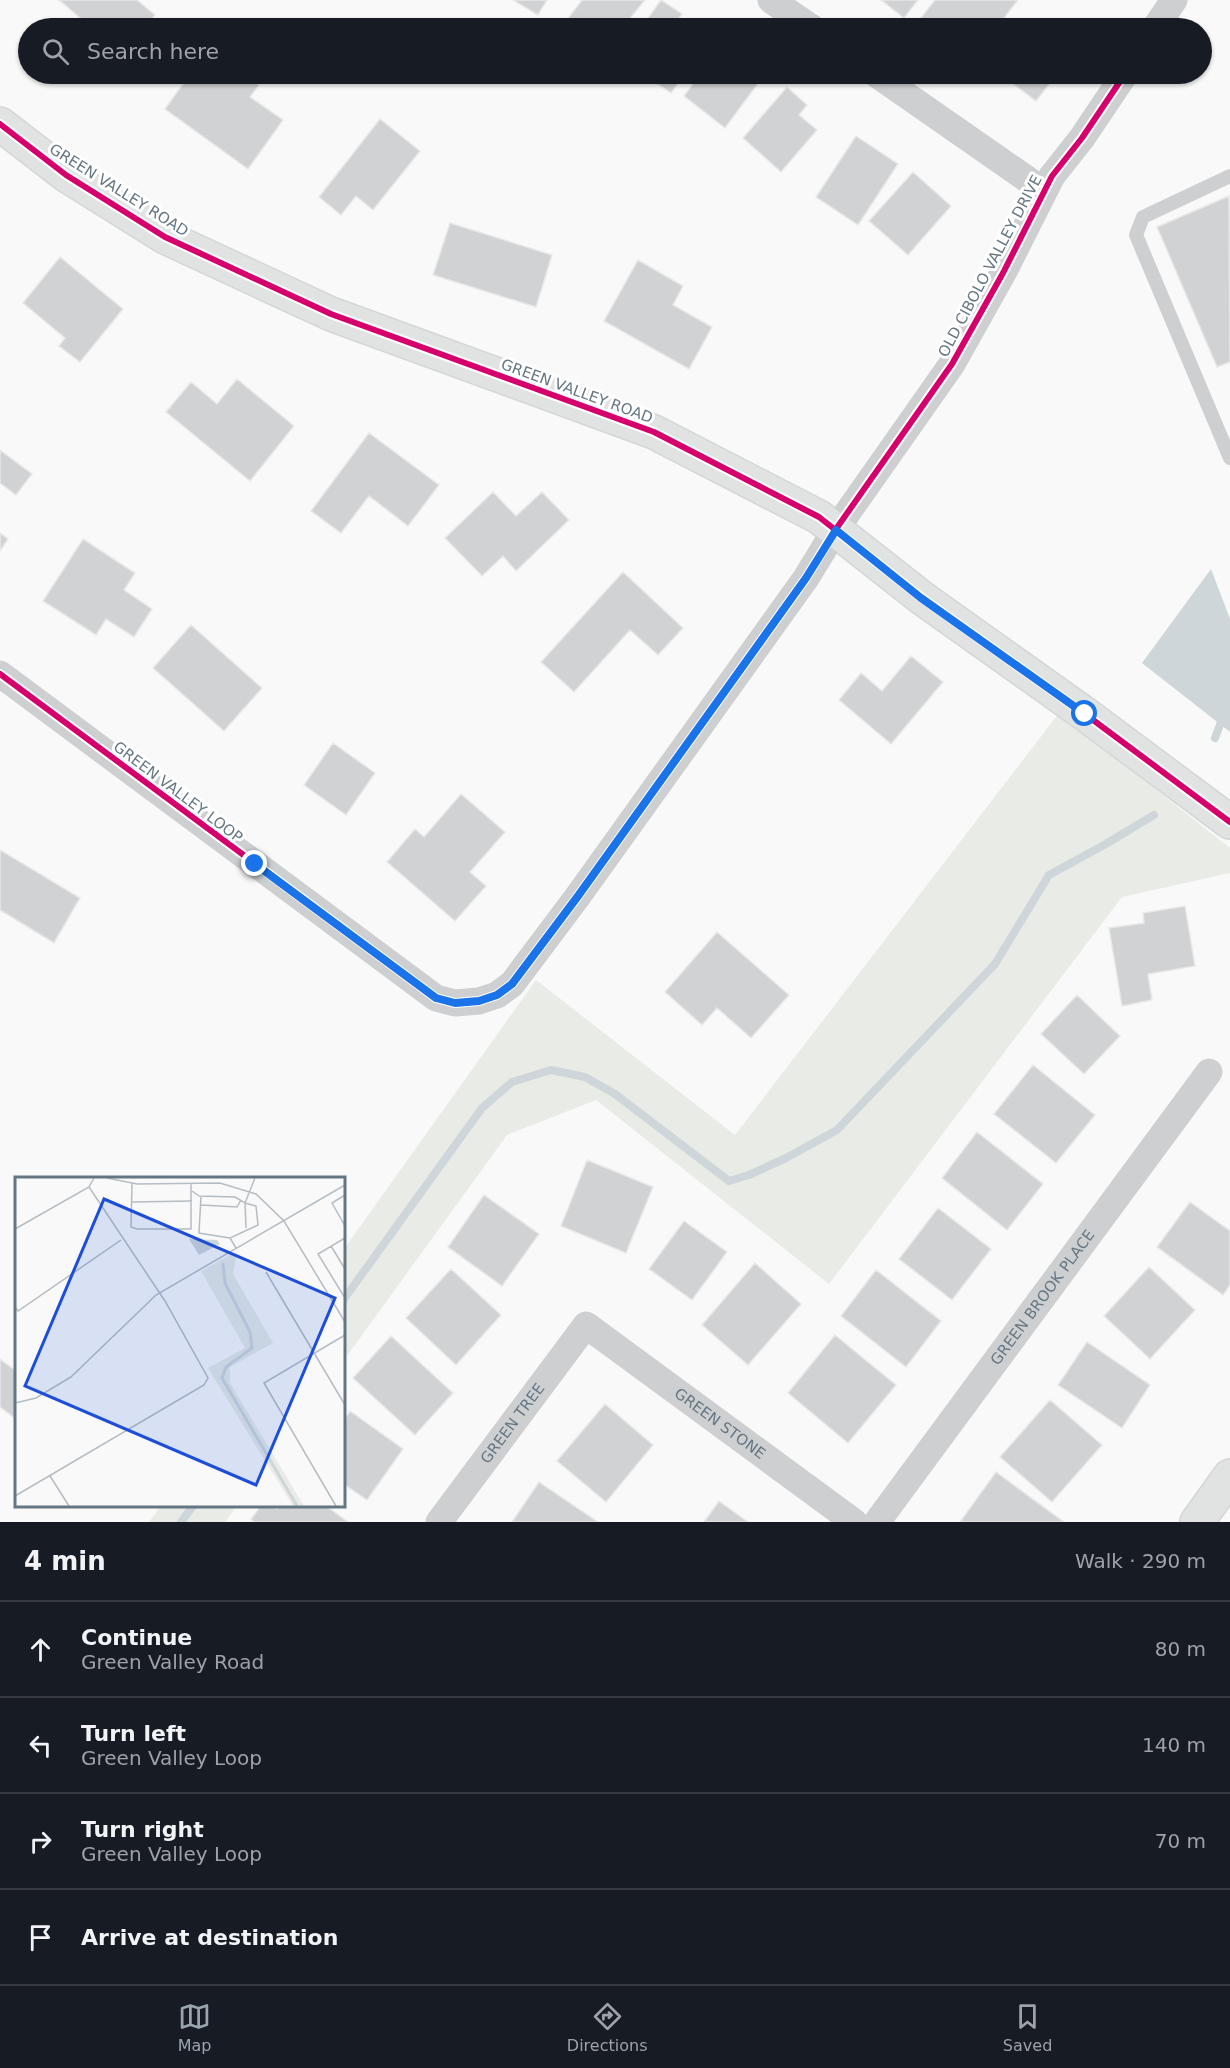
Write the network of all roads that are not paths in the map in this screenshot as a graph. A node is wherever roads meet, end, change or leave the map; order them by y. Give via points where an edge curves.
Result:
1 (771, 0) edge
2 (1174, 0) edge
3 (797, 18) edge
4 (1162, 18) edge
5 (890, 84) edge
6 (1118, 84) edge
7 (0, 124) edge
8 (1230, 176) edge
9 (1044, 191) junction
10 (1230, 458) edge
11 (836, 530) junction
12 (0, 675) edge
13 (1230, 822) edge
14 (1209, 1072) dead end
15 (586, 1325) joint
16 (1230, 1476) edge
17 (439, 1522) edge
18 (854, 1522) edge
19 (877, 1522) edge
20 (1197, 1522) edge

1 - 3 street
2 - 4 street
5 - 9 street
6 - 9 street, OLD CIBOLO VALLEY DRIVE
7 - 11 street, GREEN VALLEY ROAD via 66,175 165,237 331,314 654,432 819,517
8 - 10 lane via 1143,217 1136,235
9 - 11 street, OLD CIBOLO VALLEY DRIVE via 952,364
11 - 12 street, GREEN VALLEY LOOP via 806,578 543,944 512,984 479,1001 455,1003 436,998
11 - 13 street, GREEN VALLEY ROAD via 921,598
14 - 19 street, GREEN BROOK PLACE
15 - 17 street, GREEN TREE
15 - 18 street, GREEN STONE
16 - 20 street

